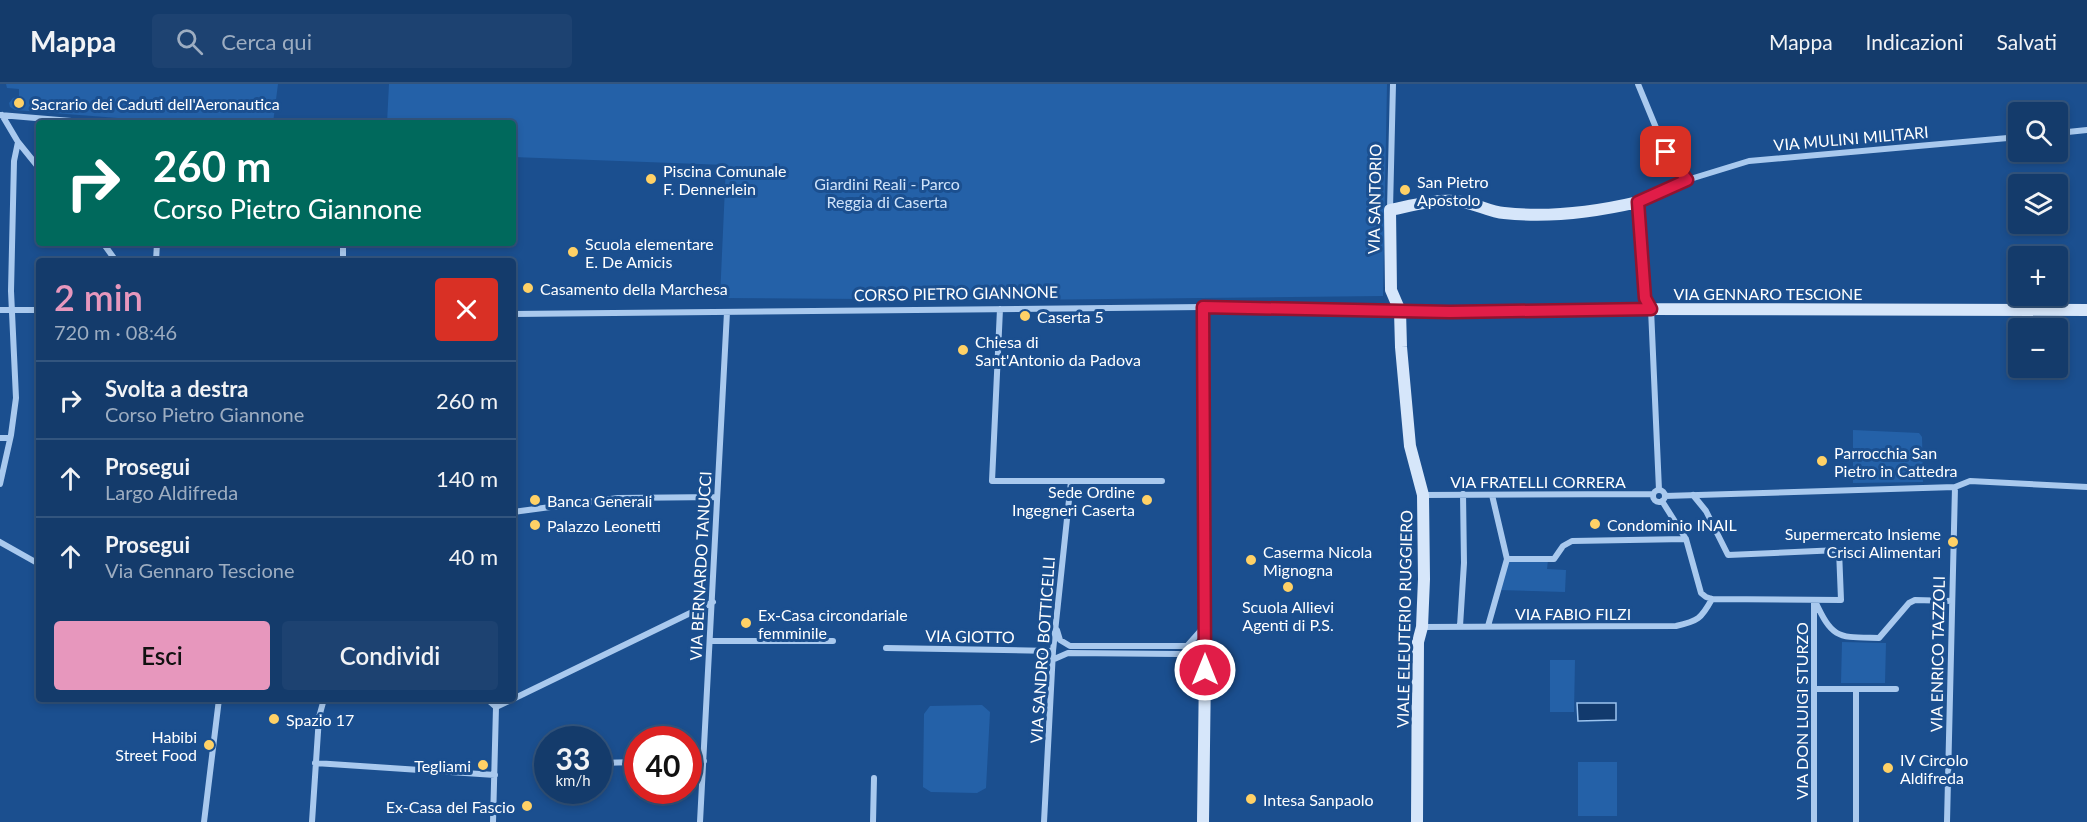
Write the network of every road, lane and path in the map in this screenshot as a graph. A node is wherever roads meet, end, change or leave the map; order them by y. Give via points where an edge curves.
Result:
1 (1392, 84) edge
2 (1638, 84) edge
3 (1, 115) edge
4 (59, 120) edge
5 (2087, 130) edge
6 (2068, 132) edge
7 (2008, 138) edge
8 (18, 142) junction
9 (36, 164) edge
10 (1687, 180) junction
11 (1638, 202) junction
12 (1390, 210) junction
13 (1203, 307) junction
14 (1000, 309) junction
15 (1651, 309) junction
16 (0, 310) edge
17 (12, 310) junction
18 (36, 310) edge
19 (2087, 310) edge
20 (1400, 311) junction
21 (727, 312) junction
22 (516, 314) edge
23 (0, 438) edge
24 (10, 438) junction
25 (1071, 481) junction
26 (1162, 481) dead end
27 (0, 484) edge
28 (1954, 487) junction
29 (2087, 487) edge
30 (1656, 492) junction
31 (1463, 494) junction
32 (1423, 495) junction
33 (1492, 495) junction
34 (1693, 495) junction
35 (717, 497) junction
36 (1664, 499) junction
37 (516, 512) edge
38 (1686, 539) junction
39 (1, 543) edge
40 (0, 553) edge
41 (1507, 559) junction
42 (36, 562) edge
43 (1712, 599) junction
44 (1814, 600) junction
45 (1952, 601) junction
46 (713, 602) junction
47 (1055, 626) junction
48 (1205, 626) junction
49 (1460, 626) junction
50 (1488, 626) junction
51 (1422, 627) junction
52 (710, 641) junction
53 (833, 641) dead end
54 (886, 648) dead end
55 (1053, 651) junction
56 (1053, 660) junction
57 (1205, 670) junction
58 (1814, 689) junction
59 (1856, 689) junction
60 (1896, 689) dead end
61 (516, 698) edge
62 (219, 702) edge
63 (323, 702) edge
64 (490, 702) edge
65 (507, 702) edge
66 (496, 707) junction
67 (704, 761) joint
68 (315, 763) junction
69 (495, 775) junction
70 (874, 778) dead end
71 (204, 822) edge
72 (312, 822) edge
73 (493, 822) edge
74 (700, 822) edge
75 (873, 822) edge
76 (1044, 822) edge
77 (1203, 822) edge
78 (1417, 822) edge
79 (1814, 822) edge
80 (1856, 822) edge
81 (1947, 822) edge

1 - 12 street, VIA SANTORIO
2 - 10 street via 1666,152
3 - 4 street
3 - 8 street
5 - 6 street
7 - 10 street, VIA MULINI MILITARI via 1749,161
8 - 9 street
8 - 17 street via 14,161
10 - 11 street, VIA MULINI MILITARI
11 - 12 street via 1552,214 1502,213 1464,202 1432,201
11 - 15 street via 1645,298
12 - 20 street, VIA SANTORIO via 1391,290
13 - 14 street, CORSO PIETRO GIANNONE
13 - 20 street, CORSO PIETRO GIANNONE
13 - 48 street
14 - 21 street, CORSO PIETRO GIANNONE
14 - 25 street via 992,481
15 - 19 street, VIA GENNARO TESCIONE
15 - 20 street, VIA GENNARO TESCIONE
15 - 30 street
16 - 17 street
17 - 18 street
17 - 24 street via 15,398
20 - 32 street, VIALE ELEUTERIO RUGGIERO via 1410,446
21 - 22 street, CORSO PIETRO GIANNONE
21 - 35 street, VIA BERNARDO TANUCCI
23 - 24 street
24 - 27 street
25 - 26 street
25 - 47 street, VIA SANDRO BOTTICELLI
28 - 29 street via 1970,481
28 - 34 street
28 - 45 street, VIA ENRICO TAZZOLI
30 - 33 street, VIA FRATELLI CORRERA
30 - 36 street via 1662,491
30 - 36 street via 1655,501
31 - 32 street, VIA FRATELLI CORRERA
31 - 33 street, VIA FRATELLI CORRERA
31 - 49 street
32 - 51 street, VIALE ELEUTERIO RUGGIERO
33 - 41 street
34 - 36 street
34 - 44 street via 1706,511 1728,555 1839,550 1841,600
35 - 37 street via 618,498
35 - 46 street, VIA BERNARDO TANUCCI
36 - 38 street
38 - 41 street via 1572,541 1554,559
38 - 43 street via 1701,593
39 - 40 street
39 - 42 street
41 - 50 street
43 - 44 street
43 - 50 street, VIA FABIO FILZI via 1696,621 1676,626
44 - 45 street via 1826,625 1842,637 1879,638 1909,603
44 - 58 street, VIA DON LUIGI STURZO
45 - 81 street, VIA ENRICO TAZZOLI
46 - 52 street, VIA BERNARDO TANUCCI
46 - 61 street
47 - 48 street via 1060,640 1070,646 1187,646
47 - 55 street, VIA SANDRO BOTTICELLI
48 - 57 street
49 - 50 street, VIA FABIO FILZI
49 - 51 street, VIA FABIO FILZI
51 - 78 street, VIALE ELEUTERIO RUGGIERO via 1418,642
52 - 53 street
52 - 67 street, VIA BERNARDO TANUCCI
54 - 55 street, VIA GIOTTO
55 - 56 street, VIA SANDRO BOTTICELLI
56 - 57 street via 1068,653 1178,654 1187,655
56 - 76 street, VIA SANDRO BOTTICELLI
57 - 77 street
58 - 59 street
58 - 79 street, VIA DON LUIGI STURZO
59 - 60 street
59 - 80 street
62 - 71 street
63 - 68 street
64 - 66 street
65 - 66 street
66 - 69 street
67 - 74 street, VIA BERNARDO TANUCCI
68 - 69 street
68 - 72 street
69 - 73 street
70 - 75 street

